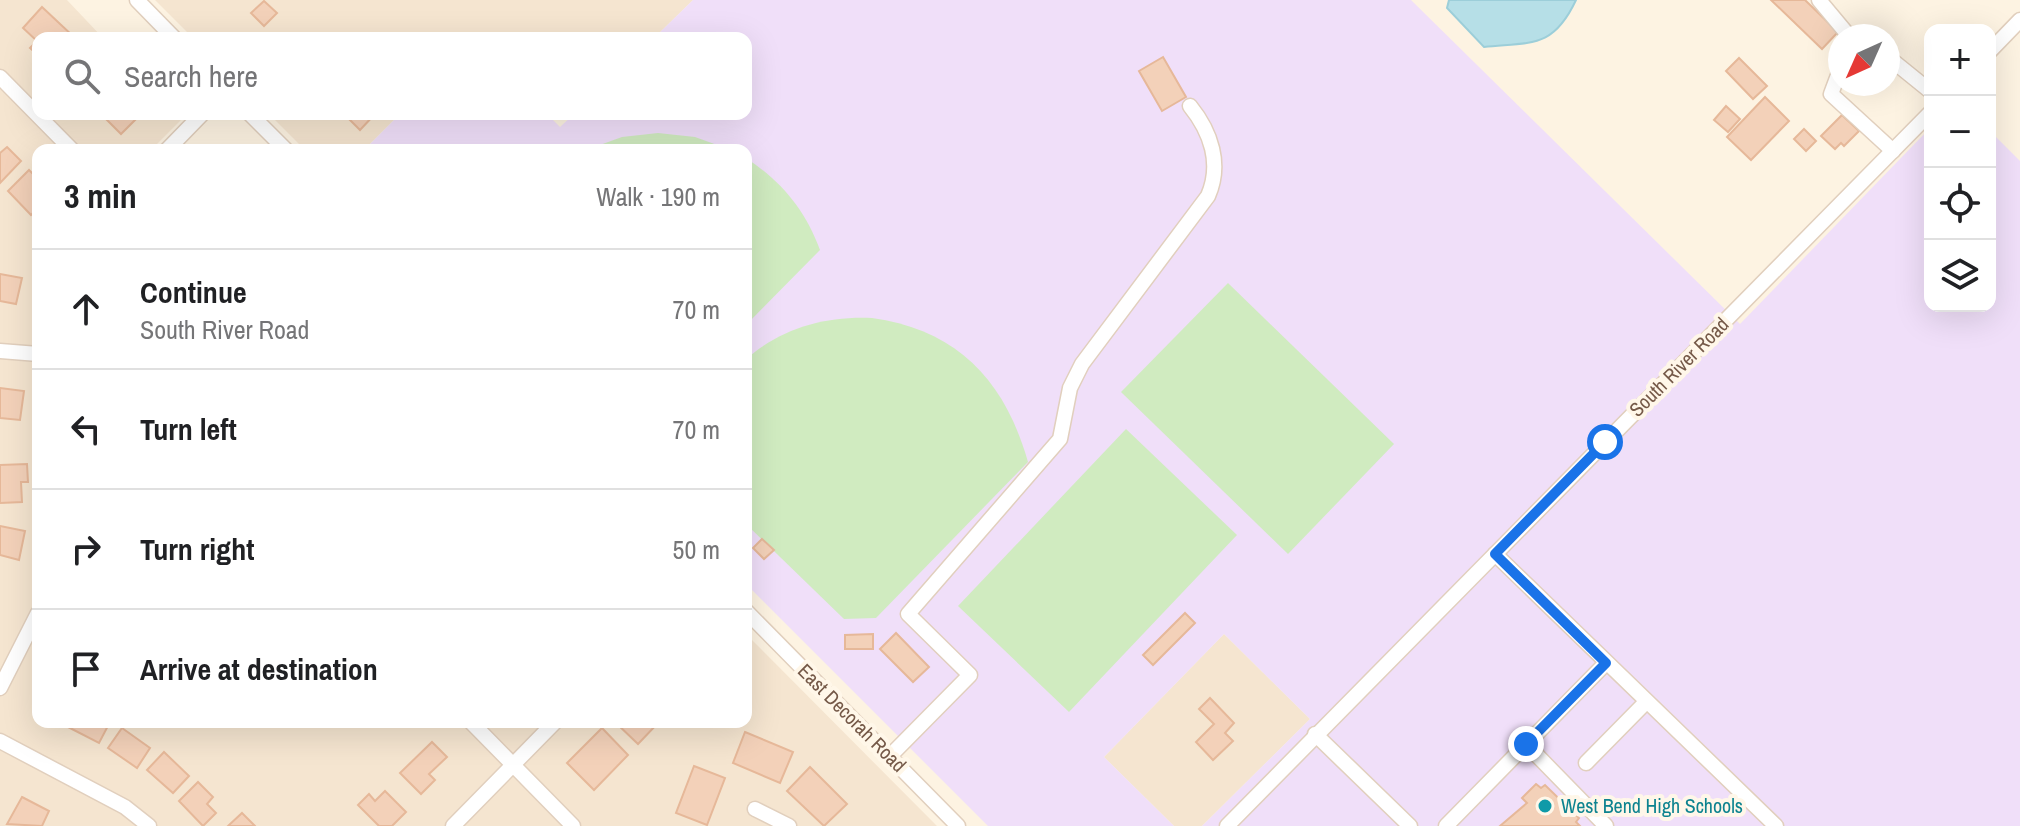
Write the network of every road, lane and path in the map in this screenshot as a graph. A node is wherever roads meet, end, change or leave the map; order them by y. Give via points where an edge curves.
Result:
1 (137, 0) edge
2 (1819, 0) edge
3 (2020, 20) edge
4 (1839, 24) edge
5 (168, 32) edge
6 (1996, 45) edge
7 (1900, 67) edge
8 (0, 77) edge
9 (1924, 86) edge
10 (1833, 96) edge
11 (1190, 106) dead end
12 (32, 109) edge
13 (1924, 119) edge
14 (42, 120) edge
15 (196, 120) edge
16 (256, 120) edge
17 (66, 144) edge
18 (173, 144) edge
19 (280, 144) edge
20 (1893, 151) junction
21 (0, 351) edge
22 (32, 354) edge
23 (1495, 554) junction
24 (752, 617) edge
25 (32, 625) edge
26 (1606, 663) junction
27 (0, 688) edge
28 (1646, 702) junction
29 (477, 728) edge
30 (549, 728) edge
31 (1315, 734) junction
32 (0, 741) edge
33 (1526, 744) junction
34 (890, 756) junction
35 (1586, 763) dead end
36 (512, 764) junction
37 (755, 809) dead end
38 (149, 826) edge
39 (453, 826) edge
40 (573, 826) edge
41 (789, 826) edge
42 (958, 826) edge
43 (1227, 826) edge
44 (1410, 826) edge
45 (1446, 826) edge
46 (1606, 826) edge
47 (1776, 826) edge

1 - 5 street
2 - 4 street
3 - 6 street
7 - 9 street
8 - 12 street
10 - 20 street
11 - 34 street via 1204,123 1215,160 1208,196 1082,364 1070,388 1060,439 908,614 970,675
13 - 20 street, South River Road
14 - 17 street
15 - 18 street
16 - 19 street
20 - 23 street, South River Road
21 - 22 street
23 - 26 street
23 - 31 street, South River Road
24 - 34 street, East Decorah Road
25 - 27 street
26 - 28 street
26 - 33 street
28 - 35 street
28 - 47 street
29 - 36 street
30 - 36 street
31 - 43 street, South River Road
31 - 44 street
32 - 38 street via 125,807
33 - 45 street
33 - 46 street
34 - 42 street, East Decorah Road
36 - 39 street
36 - 40 street
37 - 41 street

